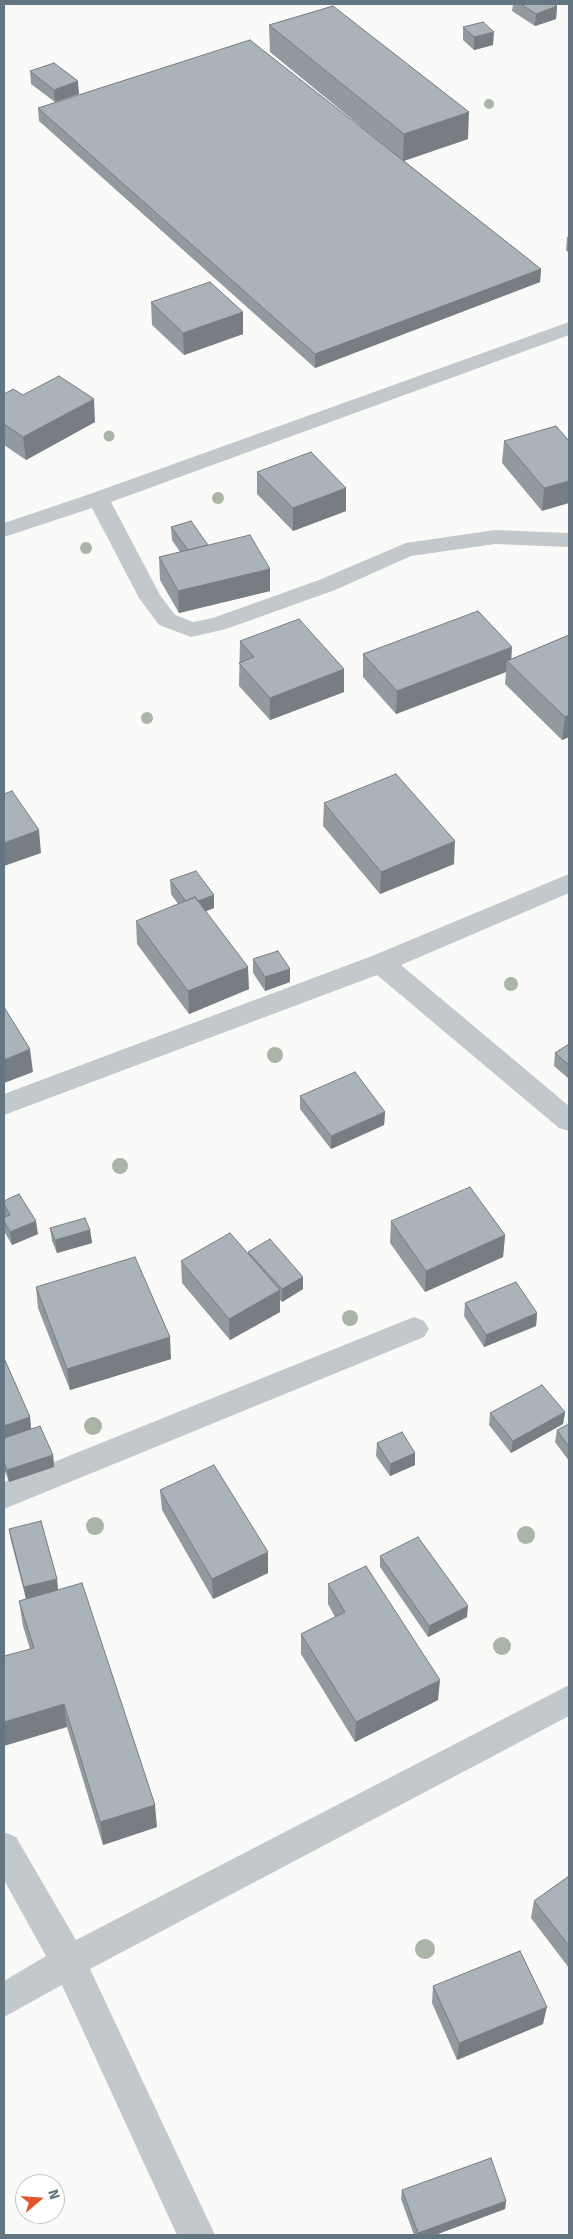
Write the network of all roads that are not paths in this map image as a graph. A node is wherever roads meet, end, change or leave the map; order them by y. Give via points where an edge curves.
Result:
1 (569, 328) edge
2 (98, 499) junction
3 (4, 530) edge
4 (569, 540) edge
5 (569, 882) edge
6 (381, 963) junction
7 (4, 1104) edge
8 (569, 1121) edge
9 (414, 1329) dead end
10 (4, 1496) edge
11 (569, 1700) edge
12 (4, 1848) edge
13 (69, 1962) junction
14 (4, 2000) edge
15 (196, 2235) edge

1 - 2 street
2 - 3 street
2 - 4 street via 150,598 167,620 191,630 218,624 327,585 406,550 494,537
5 - 6 street
6 - 7 street
6 - 8 street
9 - 10 street
11 - 13 street
12 - 13 street
13 - 14 street
13 - 15 street

